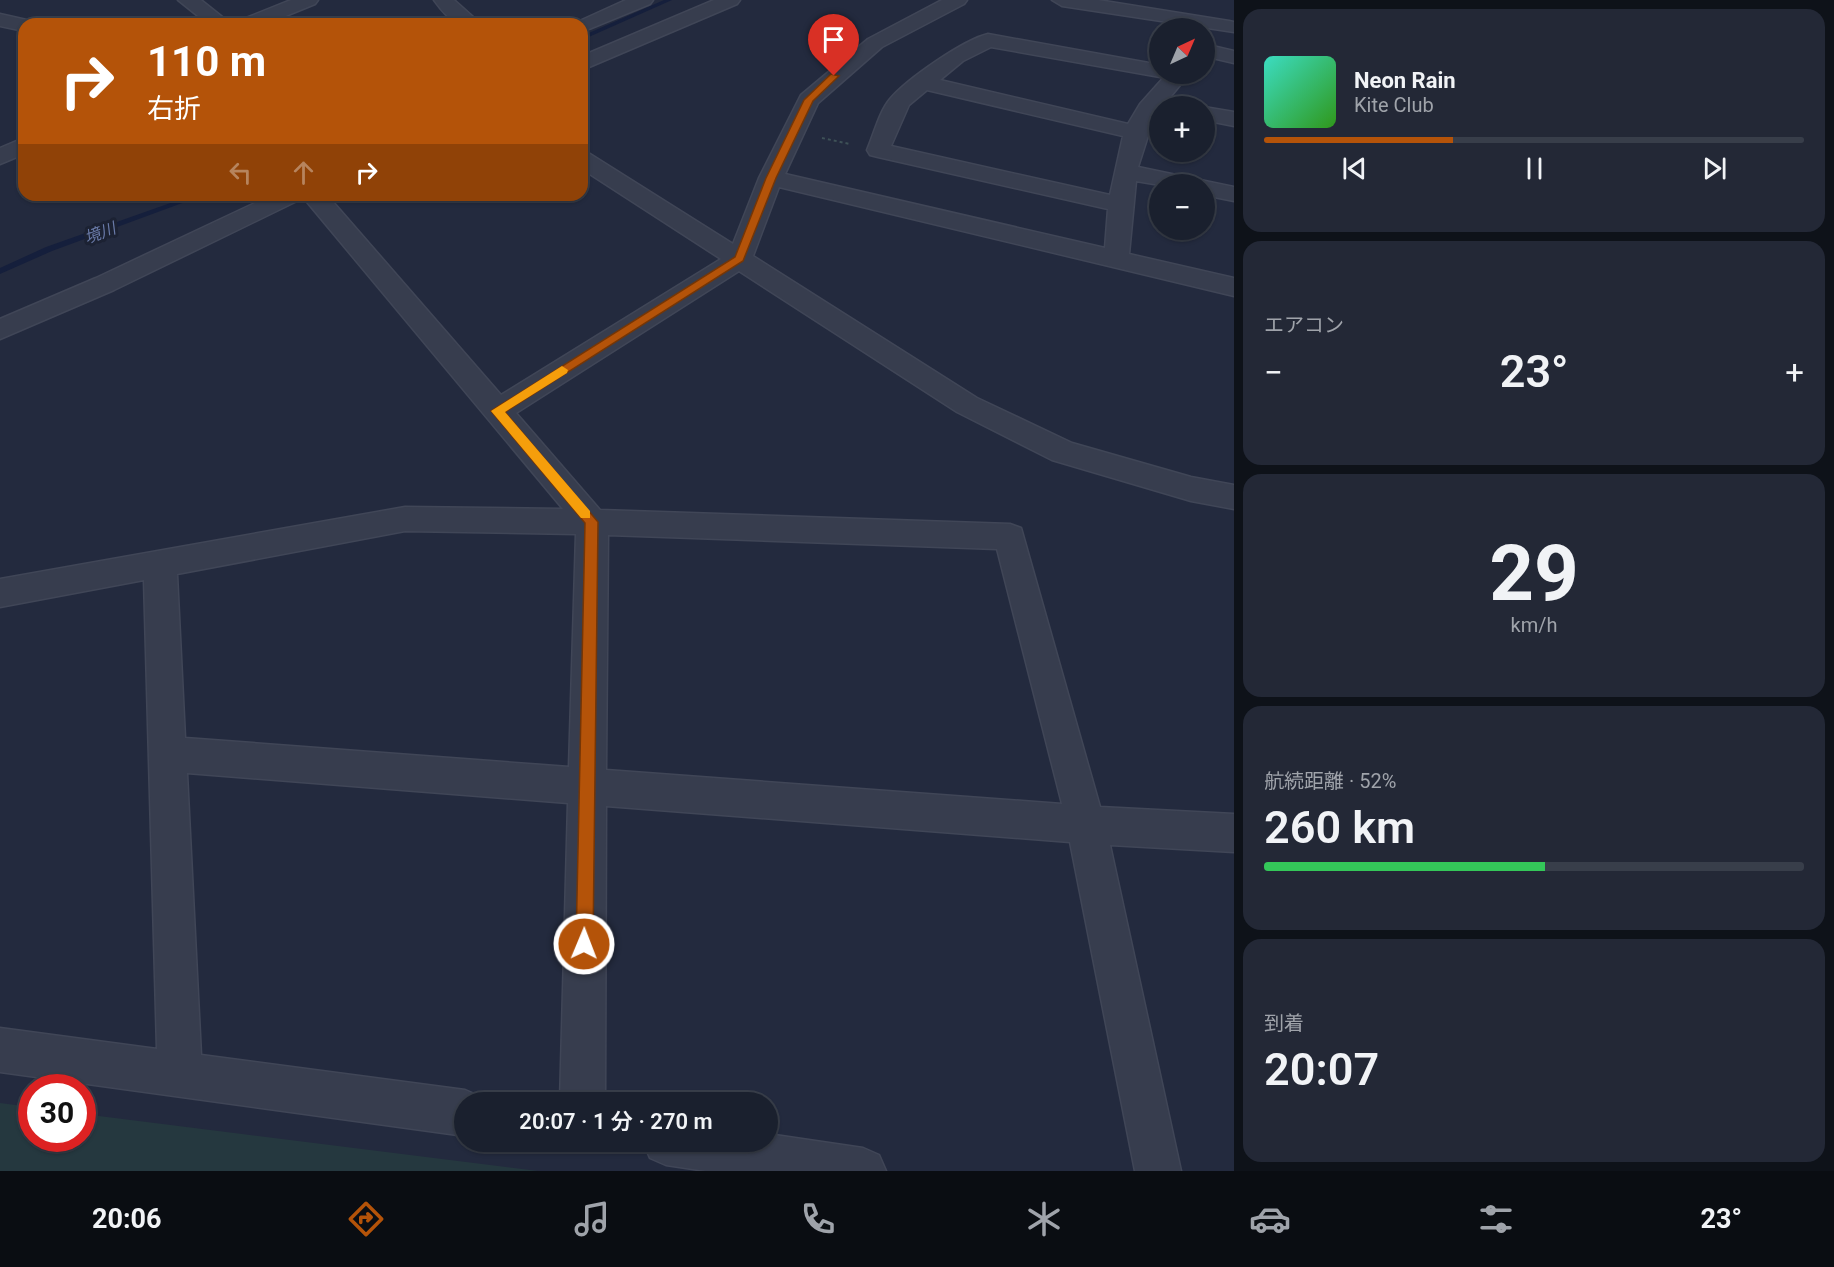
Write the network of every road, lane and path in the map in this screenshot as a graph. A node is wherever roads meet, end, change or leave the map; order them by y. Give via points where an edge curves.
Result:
1 (188, 0) edge
2 (308, 0) edge
3 (444, 0) edge
4 (643, 0) edge
5 (730, 0) edge
6 (1062, 0) edge
7 (948, 1) edge
8 (213, 18) edge
9 (263, 18) edge
10 (461, 18) edge
11 (0, 20) edge
12 (588, 23) edge
13 (18, 24) edge
14 (1231, 25) edge
15 (1215, 36) edge
16 (1215, 53) edge
17 (1234, 57) edge
18 (588, 61) edge
19 (1149, 69) edge
20 (922, 83) junction
21 (1215, 115) edge
22 (1149, 118) edge
23 (1234, 119) edge
24 (795, 131) junction
25 (1135, 132) junction
26 (18, 148) edge
27 (878, 150) junction
28 (0, 157) edge
29 (588, 163) edge
30 (1127, 172) junction
31 (1149, 176) edge
32 (771, 178) junction
33 (1215, 190) edge
34 (1234, 194) edge
35 (278, 201) edge
36 (319, 201) edge
37 (1122, 205) junction
38 (739, 259) junction
39 (1116, 261) junction
40 (1234, 287) edge
41 (0, 330) edge
42 (497, 411) junction
43 (1234, 497) edge
44 (592, 522) junction
45 (160, 564) junction
46 (0, 593) edge
47 (168, 754) junction
48 (587, 785) junction
49 (1086, 825) junction
50 (1234, 833) edge
51 (0, 1050) edge
52 (180, 1075) junction
53 (582, 1092) edge
54 (454, 1112) edge
55 (734, 1152) edge
56 (863, 1171) edge
57 (1158, 1171) edge

1 - 8 street
2 - 9 street
3 - 10 street
4 - 12 street
5 - 18 street
6 - 14 street
7 - 24 street via 847,64 809,100
11 - 13 street
14 - 15 street
16 - 17 street
19 - 20 street via 988,40 956,57
20 - 25 street
20 - 27 street via 899,102
21 - 23 street
22 - 25 street
24 - 27 path
24 - 32 street
25 - 30 street
26 - 28 street
27 - 37 street
29 - 38 street
30 - 31 street
30 - 37 street
32 - 38 street
32 - 39 street
33 - 34 street
35 - 41 street
36 - 42 street
37 - 39 street
38 - 42 street
38 - 43 street via 967,405 1063,452 1191,489
39 - 40 street
42 - 44 street
44 - 45 street via 405,519
44 - 48 street
44 - 49 street via 1010,537
45 - 46 street
45 - 47 street
47 - 48 street
47 - 52 street
48 - 49 street
48 - 53 street
49 - 50 street
49 - 57 street
51 - 52 street
52 - 54 street
55 - 56 street

